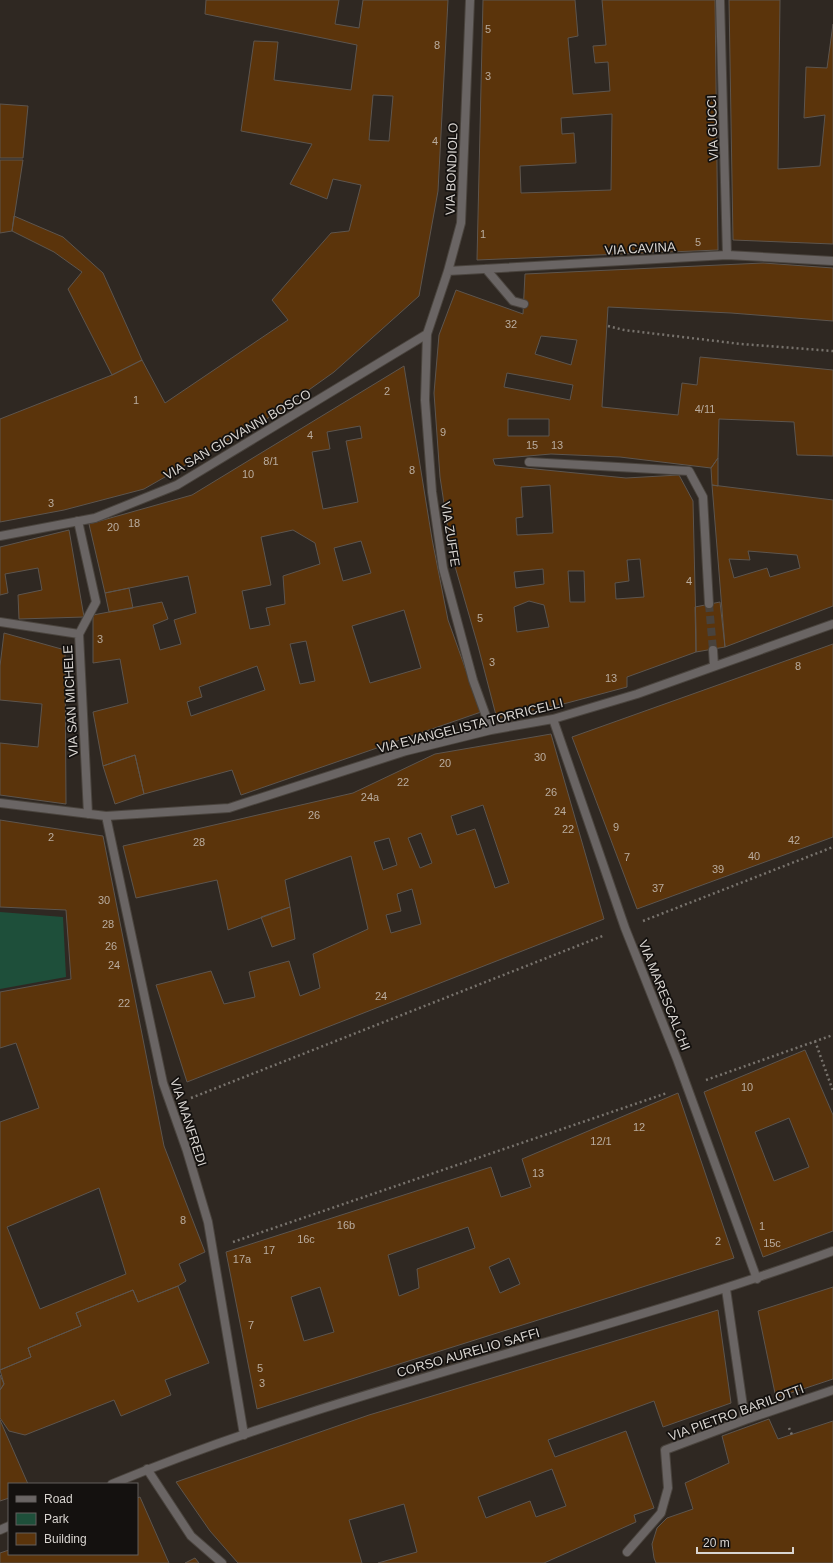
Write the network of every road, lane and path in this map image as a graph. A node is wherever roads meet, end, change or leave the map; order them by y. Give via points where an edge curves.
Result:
1 (470, 0) edge
2 (720, 0) edge
3 (727, 255) junction
4 (833, 261) edge
5 (486, 269) junction
6 (448, 271) junction
7 (524, 304) dead end
8 (608, 326) dead end
9 (427, 334) junction
10 (833, 351) edge
11 (529, 462) dead end
12 (78, 521) junction
13 (0, 536) edge
14 (709, 604) tunnel mouth
15 (0, 622) edge
16 (833, 624) edge
17 (79, 634) junction
18 (713, 650) tunnel mouth
19 (714, 666) junction
20 (554, 718) junction
21 (491, 730) junction
22 (0, 802) edge
23 (88, 814) junction
24 (106, 816) junction
25 (833, 847) edge
26 (625, 928) junction
27 (833, 1035) edge
28 (815, 1041) junction
29 (688, 1086) junction
30 (833, 1091) edge
31 (170, 1106) junction
32 (214, 1249) junction
33 (833, 1252) edge
34 (757, 1279) junction
35 (726, 1289) junction
36 (833, 1390) edge
37 (745, 1420) junction
38 (244, 1435) junction
39 (147, 1469) junction
40 (114, 1483) edge
41 (627, 1552) dead end
42 (222, 1563) edge

1 - 6 street, VIA BONDIOLO via 461,223
2 - 3 street, VIA GUCCI
3 - 4 street, VIA CAVINA
3 - 5 street, VIA CAVINA
5 - 6 street, VIA CAVINA
5 - 7 street via 513,301
6 - 9 street, VIA BONDIOLO
8 - 10 path via 740,344
9 - 12 street, VIA SAN GIOVANNI BOSCO via 177,486 95,518
9 - 21 street, VIA ZUFFE via 425,400 432,492 443,568 474,680
11 - 14 street via 689,471 703,497
12 - 13 street, VIA SAN GIOVANNI BOSCO
12 - 17 street, VIA SAN MICHELE via 96,602
15 - 17 street
16 - 19 street, VIA EVANGELISTA TORRICELLI
17 - 23 street, VIA SAN MICHELE
18 - 19 street
19 - 20 street, VIA EVANGELISTA TORRICELLI via 637,694
20 - 21 street, VIA EVANGELISTA TORRICELLI
20 - 26 street, VIA MARESCALCHI
21 - 24 street, VIA EVANGELISTA TORRICELLI via 406,751 229,808
22 - 23 street, VIA EVANGELISTA TORRICELLI
23 - 24 street, VIA EVANGELISTA TORRICELLI
24 - 31 street, VIA MANFREDI
25 - 26 path
26 - 29 street, VIA MARESCALCHI
26 - 31 path
27 - 28 path
28 - 29 path
28 - 30 path
29 - 32 path
29 - 34 street, VIA MARESCALCHI
31 - 32 street, VIA MANFREDI via 187,1151
32 - 38 street, VIA MANFREDI
33 - 34 street, CORSO AURELIO SAFFI
34 - 35 street, CORSO AURELIO SAFFI
35 - 37 street
35 - 38 street, CORSO AURELIO SAFFI via 410,1380
36 - 37 street, VIA PIETRO BARILOTTI
37 - 41 street, VIA PIETRO BARILOTTI via 665,1450 668,1488 661,1513
38 - 39 street, CORSO AURELIO SAFFI
39 - 40 street, CORSO AURELIO SAFFI
39 - 42 street via 191,1536

